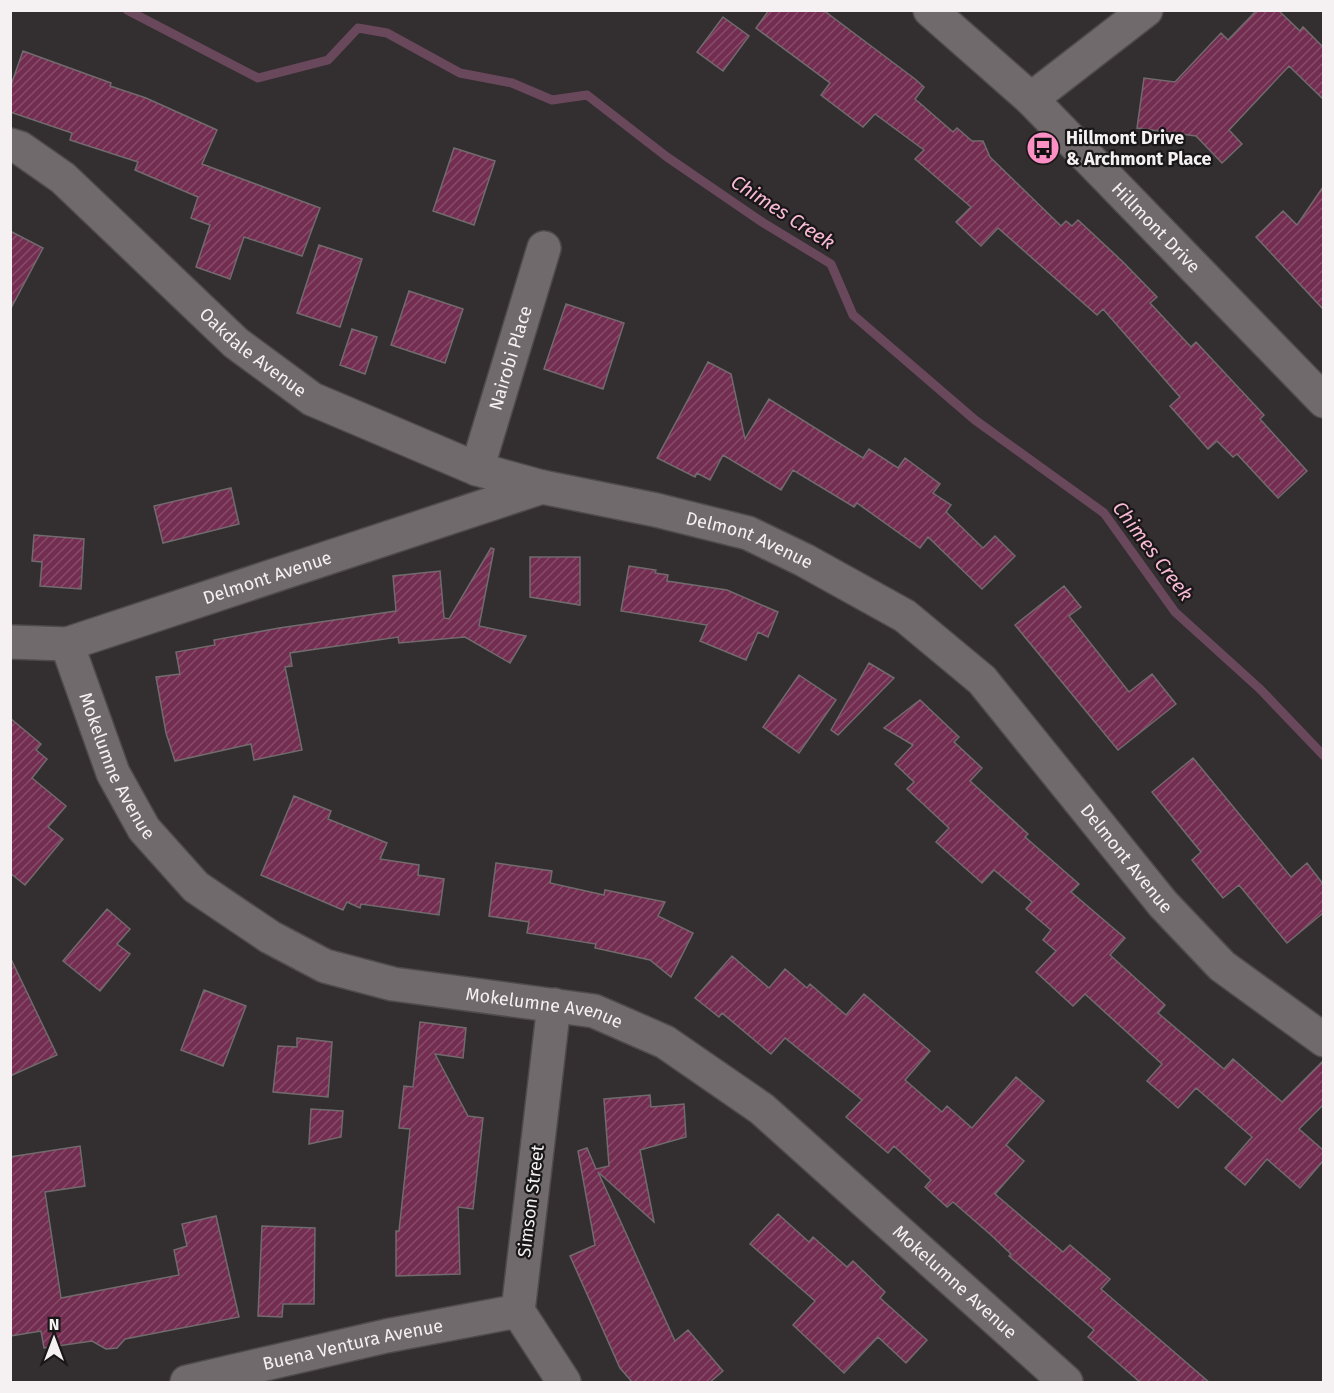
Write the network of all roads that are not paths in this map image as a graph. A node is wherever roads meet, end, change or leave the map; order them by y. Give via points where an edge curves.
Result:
1 (930, 10) edge
2 (1146, 10) edge
3 (1031, 99) junction
4 (10, 145) edge
5 (544, 248) dead end
6 (1323, 401) edge
7 (477, 469) junction
8 (542, 487) junction
9 (10, 642) edge
10 (67, 644) junction
11 (554, 1005) junction
12 (1323, 1040) edge
13 (518, 1311) junction
14 (187, 1383) edge
15 (564, 1383) edge
16 (1066, 1383) edge

1 - 3 street, Hillmont Drive
2 - 3 street
3 - 6 street, Hillmont Drive
4 - 7 street, Oakdale Avenue via 63,178 236,343 312,399
5 - 7 street, Nairobi Place
7 - 8 street, Oakdale Avenue
8 - 10 street, Delmont Avenue
8 - 12 street, Delmont Avenue via 748,533 905,616 982,680 1164,904 1222,966
9 - 10 street, Delmont Avenue
10 - 11 street, Mokelumne Avenue via 112,773 144,829 196,886 270,937 325,966 393,984
11 - 13 street, Simson Street
11 - 16 street, Mokelumne Avenue via 594,1011 665,1042 762,1109
13 - 14 street, Buena Ventura Avenue via 386,1336
13 - 15 street

